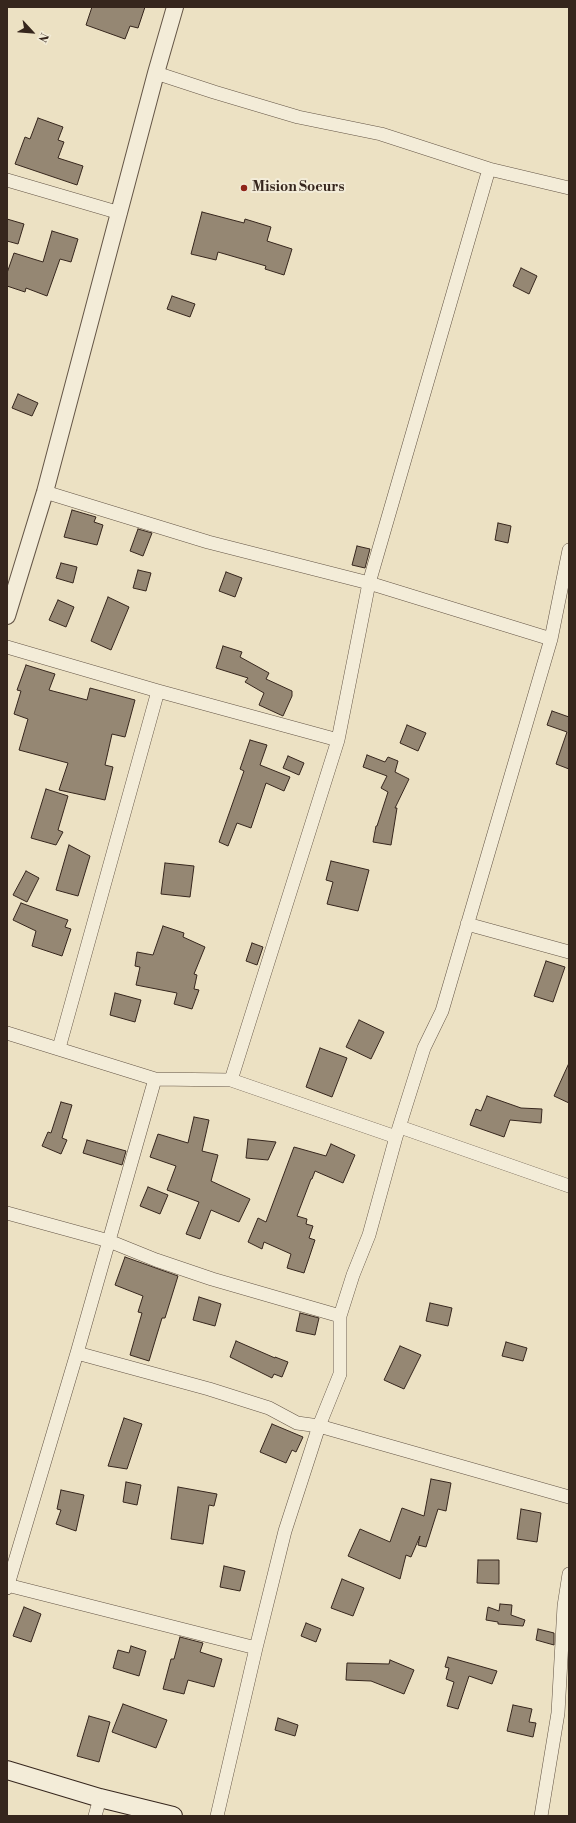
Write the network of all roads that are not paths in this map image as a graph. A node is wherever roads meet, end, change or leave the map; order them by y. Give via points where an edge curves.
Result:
1 (175, 7) edge
2 (156, 73) junction
3 (489, 169) junction
4 (7, 180) edge
5 (569, 188) edge
6 (120, 213) junction
7 (45, 492) junction
8 (569, 550) edge
9 (369, 583) junction
10 (7, 616) edge
11 (551, 640) junction
12 (7, 647) edge
13 (158, 691) junction
14 (338, 740) junction
15 (467, 924) junction
16 (569, 952) edge
17 (7, 1033) edge
18 (59, 1048) junction
19 (154, 1079) junction
20 (232, 1080) junction
21 (398, 1132) junction
22 (569, 1186) edge
23 (7, 1213) edge
24 (109, 1241) junction
25 (340, 1316) junction
26 (77, 1353) junction
27 (319, 1426) junction
28 (569, 1497) edge
29 (569, 1574) edge
30 (7, 1586) edge
31 (256, 1648) junction
32 (563, 1715) edge
33 (7, 1770) edge
34 (100, 1798) junction
35 (95, 1816) edge
36 (173, 1816) edge
37 (217, 1816) edge
38 (541, 1816) edge

1 - 2 street
2 - 3 street via 298,117 381,134
2 - 6 street
3 - 5 street
3 - 9 street
4 - 6 street
6 - 7 street
7 - 9 street via 208,542
7 - 10 street
8 - 11 street
9 - 11 street
9 - 14 street
11 - 15 street
12 - 13 street
13 - 14 street
13 - 18 street
14 - 20 street
15 - 16 street
15 - 21 street via 442,1011 424,1048
17 - 18 street
18 - 19 street
19 - 20 street
19 - 24 street
20 - 21 street
21 - 22 street
21 - 25 street via 369,1235
23 - 24 street
24 - 25 street via 212,1279
24 - 26 street
25 - 27 street via 340,1374
26 - 27 street via 209,1389 269,1408 297,1422
26 - 30 street
27 - 28 street
27 - 31 street via 285,1531
29 - 32 street via 564,1606
30 - 31 street
31 - 37 street
32 - 38 street
33 - 34 main road
34 - 35 street
34 - 36 main road

